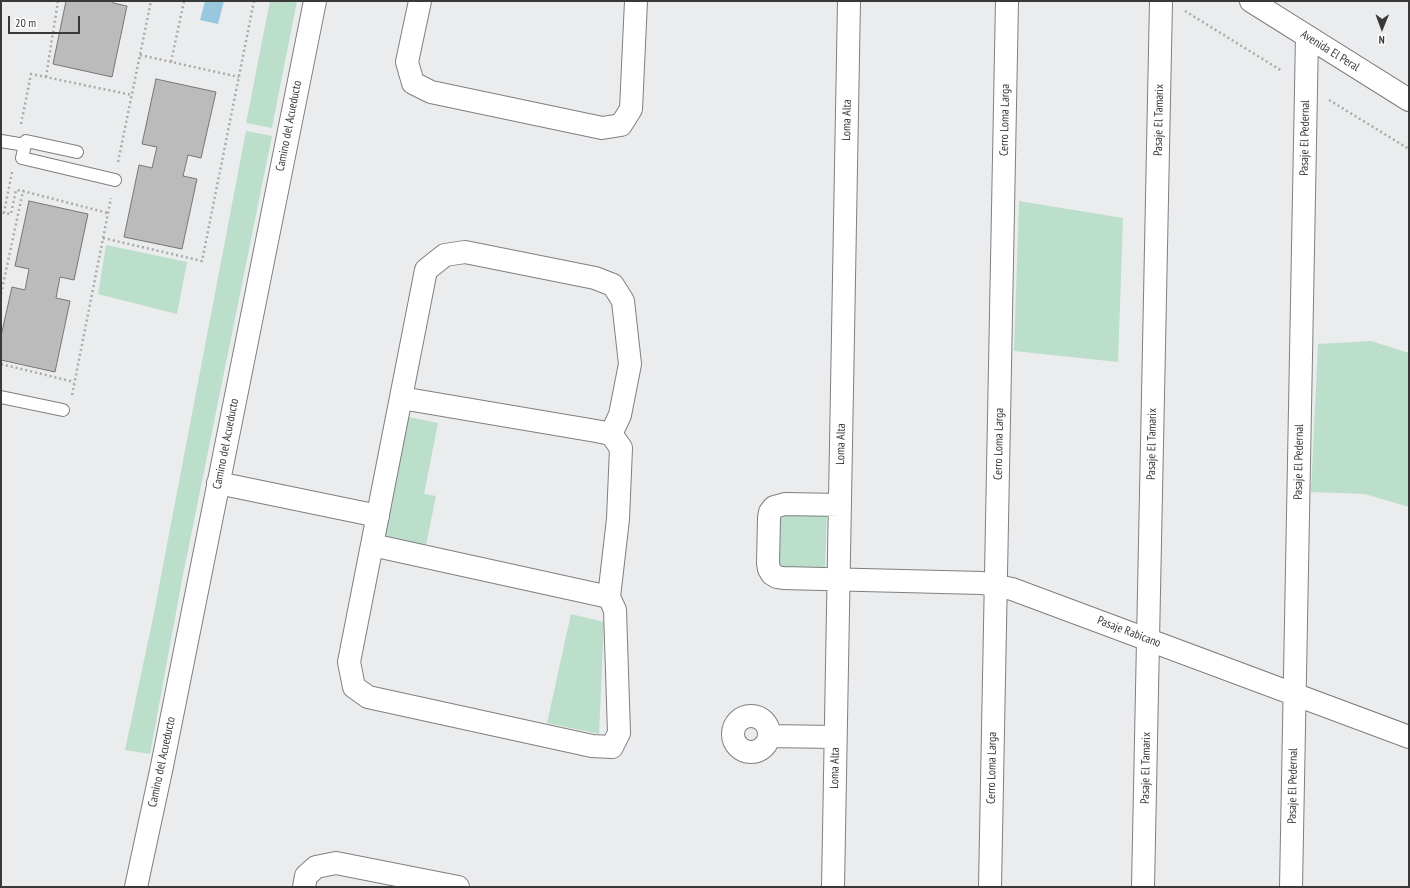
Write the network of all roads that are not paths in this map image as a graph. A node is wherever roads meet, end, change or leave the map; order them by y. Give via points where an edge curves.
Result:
1 (314, 1) edge
2 (420, 1) edge
3 (636, 1) edge
4 (849, 1) edge
5 (1007, 1) edge
6 (1161, 1) edge
7 (1251, 1) edge
8 (1307, 36) junction
9 (1409, 100) edge
10 (1, 141) edge
11 (26, 142) dead end
12 (77, 152) dead end
13 (115, 180) road end
14 (1, 398) edge
15 (401, 398) junction
16 (63, 410) road end
17 (611, 434) junction
18 (218, 483) junction
19 (840, 505) junction
20 (378, 516) junction
21 (372, 545) junction
22 (838, 579) junction
23 (996, 585) junction
24 (609, 597) junction
25 (1148, 639) junction
26 (1295, 694) junction
27 (769, 736) dead end
28 (835, 737) junction
29 (1409, 737) edge
30 (136, 887) edge
31 (304, 887) edge
32 (458, 887) edge
33 (832, 887) edge
34 (990, 887) edge
35 (1143, 887) edge
36 (1291, 887) edge

1 - 18 street, Camino del Acueducto
2 - 3 street via 407,62 413,83 430,92 602,128 622,125 631,109
4 - 19 street, Loma Alta
5 - 23 street, Cerro Loma Larga
6 - 25 street, Pasaje El Tamarix
7 - 8 street, Avenida El Peral
8 - 9 street, Avenida El Peral
8 - 26 street, Pasaje El Pedernal
10 - 13 lane via 25,146 22,158
11 - 12 lane
14 - 16 lane
15 - 17 street
15 - 17 street via 426,270 445,255 465,252 595,278 613,285 623,301 630,364 620,415
15 - 20 street
17 - 24 street via 620,448 618,519
18 - 20 street
18 - 30 street, Camino del Acueducto
19 - 22 street, Loma Alta
19 - 22 street, Pasaje Rabicano via 785,504 774,507 769,518 768,548 769,569 777,577
20 - 21 street
21 - 24 street
21 - 24 street via 349,662 354,687 368,697 592,746 612,747 619,733 615,610
22 - 23 street, Pasaje Rabicano
22 - 28 street, Loma Alta
23 - 25 street, Pasaje Rabicano
23 - 34 street, Cerro Loma Larga
25 - 26 street, Pasaje Rabicano
25 - 35 street, Pasaje El Tamarix
26 - 29 street, Pasaje Rabicano
26 - 36 street, Pasaje El Pedernal
27 - 28 street
28 - 33 street, Loma Alta
31 - 32 street via 306,876 316,867 336,863

